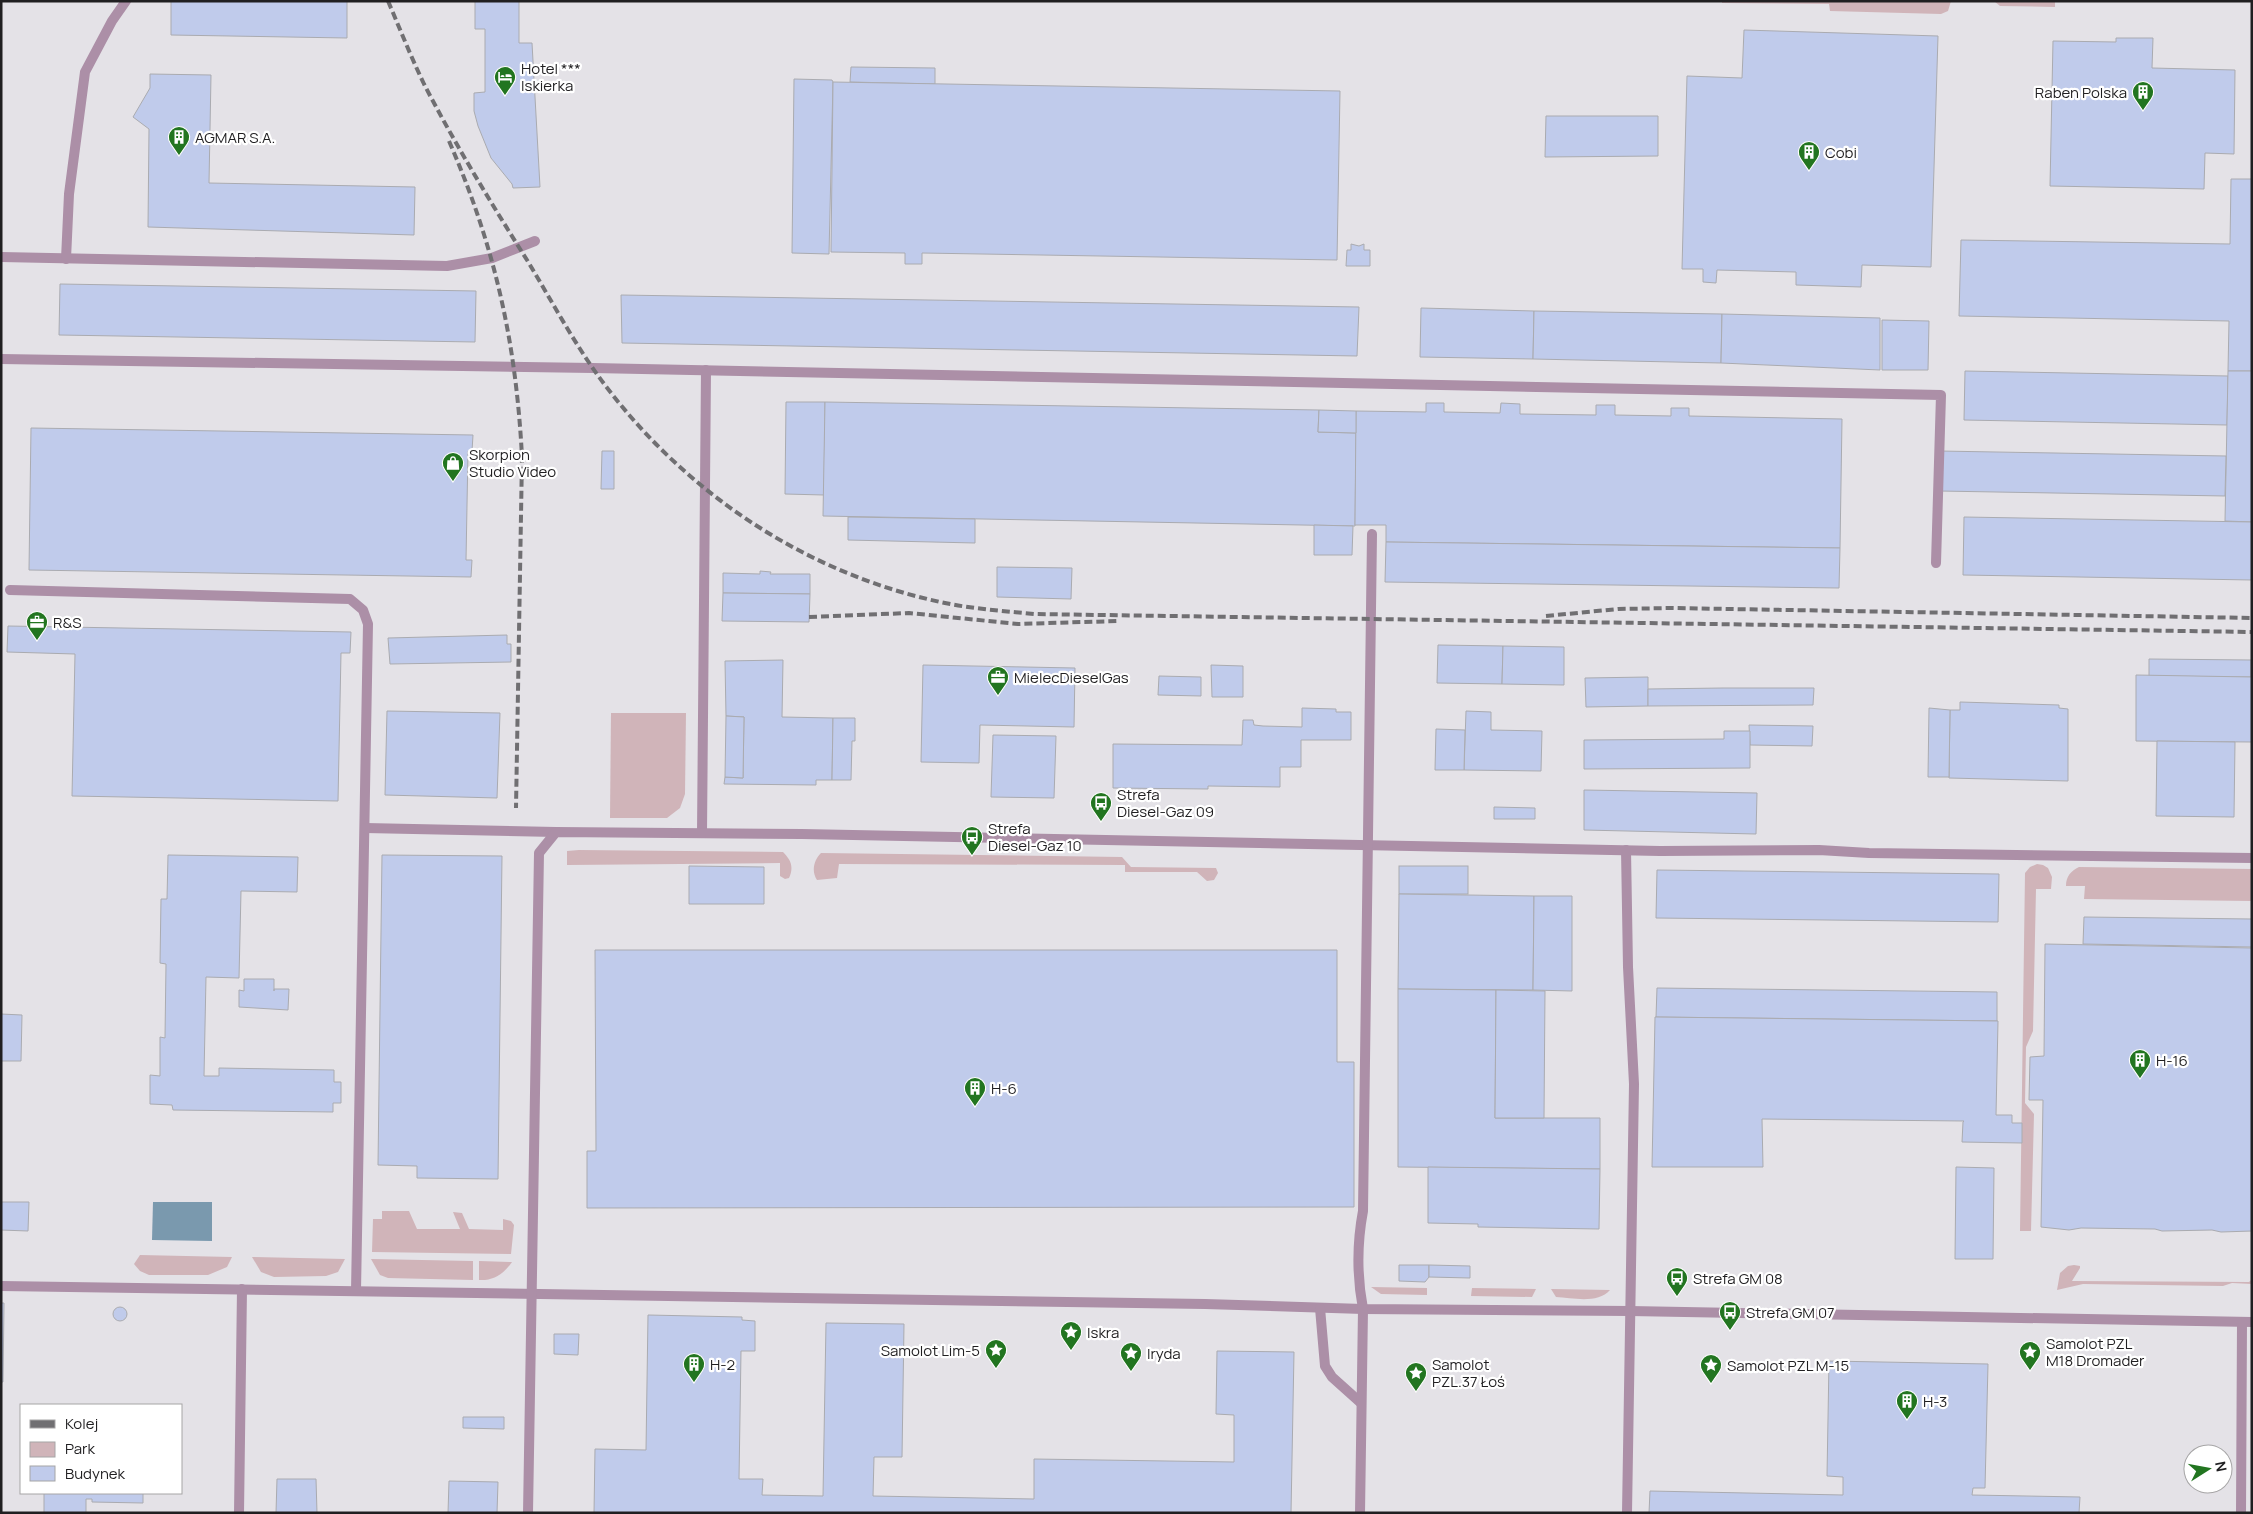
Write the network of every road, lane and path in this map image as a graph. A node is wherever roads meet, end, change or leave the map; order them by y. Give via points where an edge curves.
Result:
1 (126, 1) edge
2 (535, 241) dead end
3 (1, 257) edge
4 (66, 259) junction
5 (1, 358) edge
6 (706, 370) junction
7 (1372, 534) dead end
8 (1936, 563) dead end
9 (10, 590) dead end
10 (364, 828) junction
11 (556, 832) junction
12 (702, 833) junction
13 (1367, 846) junction
14 (1626, 850) junction
15 (2252, 858) edge
16 (1, 1286) edge
17 (242, 1289) junction
18 (356, 1291) junction
19 (530, 1294) junction
20 (1320, 1308) junction
21 (1363, 1309) junction
22 (1630, 1311) junction
23 (2247, 1322) edge
24 (1361, 1403) junction
25 (239, 1513) edge
26 (528, 1513) edge
27 (1360, 1513) edge
28 (1627, 1513) edge
29 (2241, 1513) edge

1 - 4 lane via 85,72 69,194
2 - 4 lane via 492,258 447,266
3 - 4 lane
5 - 6 lane
6 - 8 lane via 1941,395
6 - 12 lane
7 - 13 lane
9 - 10 lane via 350,599 363,610 368,624
10 - 11 lane
10 - 18 lane
11 - 12 lane
11 - 19 lane via 539,853
12 - 13 lane
13 - 14 lane
13 - 21 lane via 1363,1211 1358,1283
14 - 15 lane
14 - 22 lane via 1634,1084
16 - 17 lane
17 - 18 lane
17 - 25 lane
18 - 19 lane
19 - 20 lane
19 - 26 lane
20 - 21 lane
20 - 24 lane via 1325,1366 1332,1377
21 - 22 lane
21 - 24 lane
22 - 23 lane
22 - 28 lane
23 - 29 lane
24 - 27 lane

